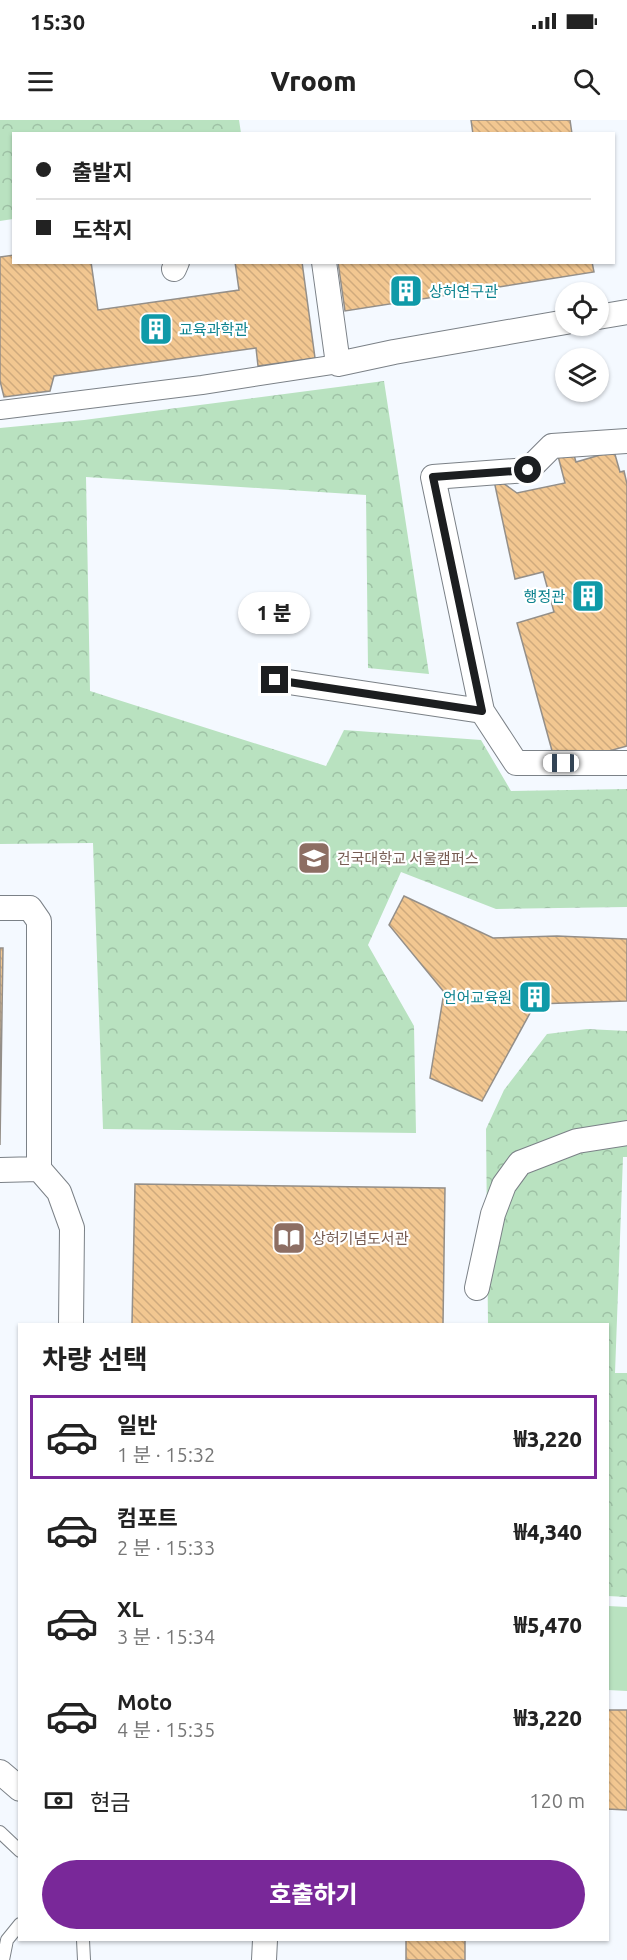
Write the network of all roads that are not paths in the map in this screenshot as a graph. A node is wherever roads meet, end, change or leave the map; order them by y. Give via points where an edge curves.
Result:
1 (324, 264) edge
2 (627, 312) edge
3 (609, 315) edge
4 (555, 324) edge
5 (338, 364) junction
6 (0, 410) edge
7 (627, 441) edge
8 (275, 680) dead end
9 (482, 711) junction
10 (627, 763) edge
11 (0, 908) edge
12 (627, 1133) edge
13 (39, 1169) junction
14 (0, 1170) edge
15 (477, 1288) dead end
16 (71, 1323) edge
17 (0, 1772) edge
18 (18, 1787) edge
19 (0, 1832) edge
20 (18, 1849) edge
21 (18, 1926) edge
22 (83, 1941) edge
23 (264, 1941) edge
24 (3, 1960) edge
25 (84, 1960) edge
26 (264, 1960) edge

1 - 5 street
2 - 3 street
4 - 5 street
5 - 6 street
7 - 9 street via 552,446 528,470 433,477
8 - 9 street
9 - 10 street via 516,763
11 - 13 street via 30,908 39,921
12 - 15 street via 577,1141 520,1163 504,1185 493,1214
13 - 14 street
13 - 16 street via 59,1192 72,1228
17 - 18 street
19 - 20 lane
21 - 24 lane via 7,1940
22 - 25 lane
23 - 26 street

